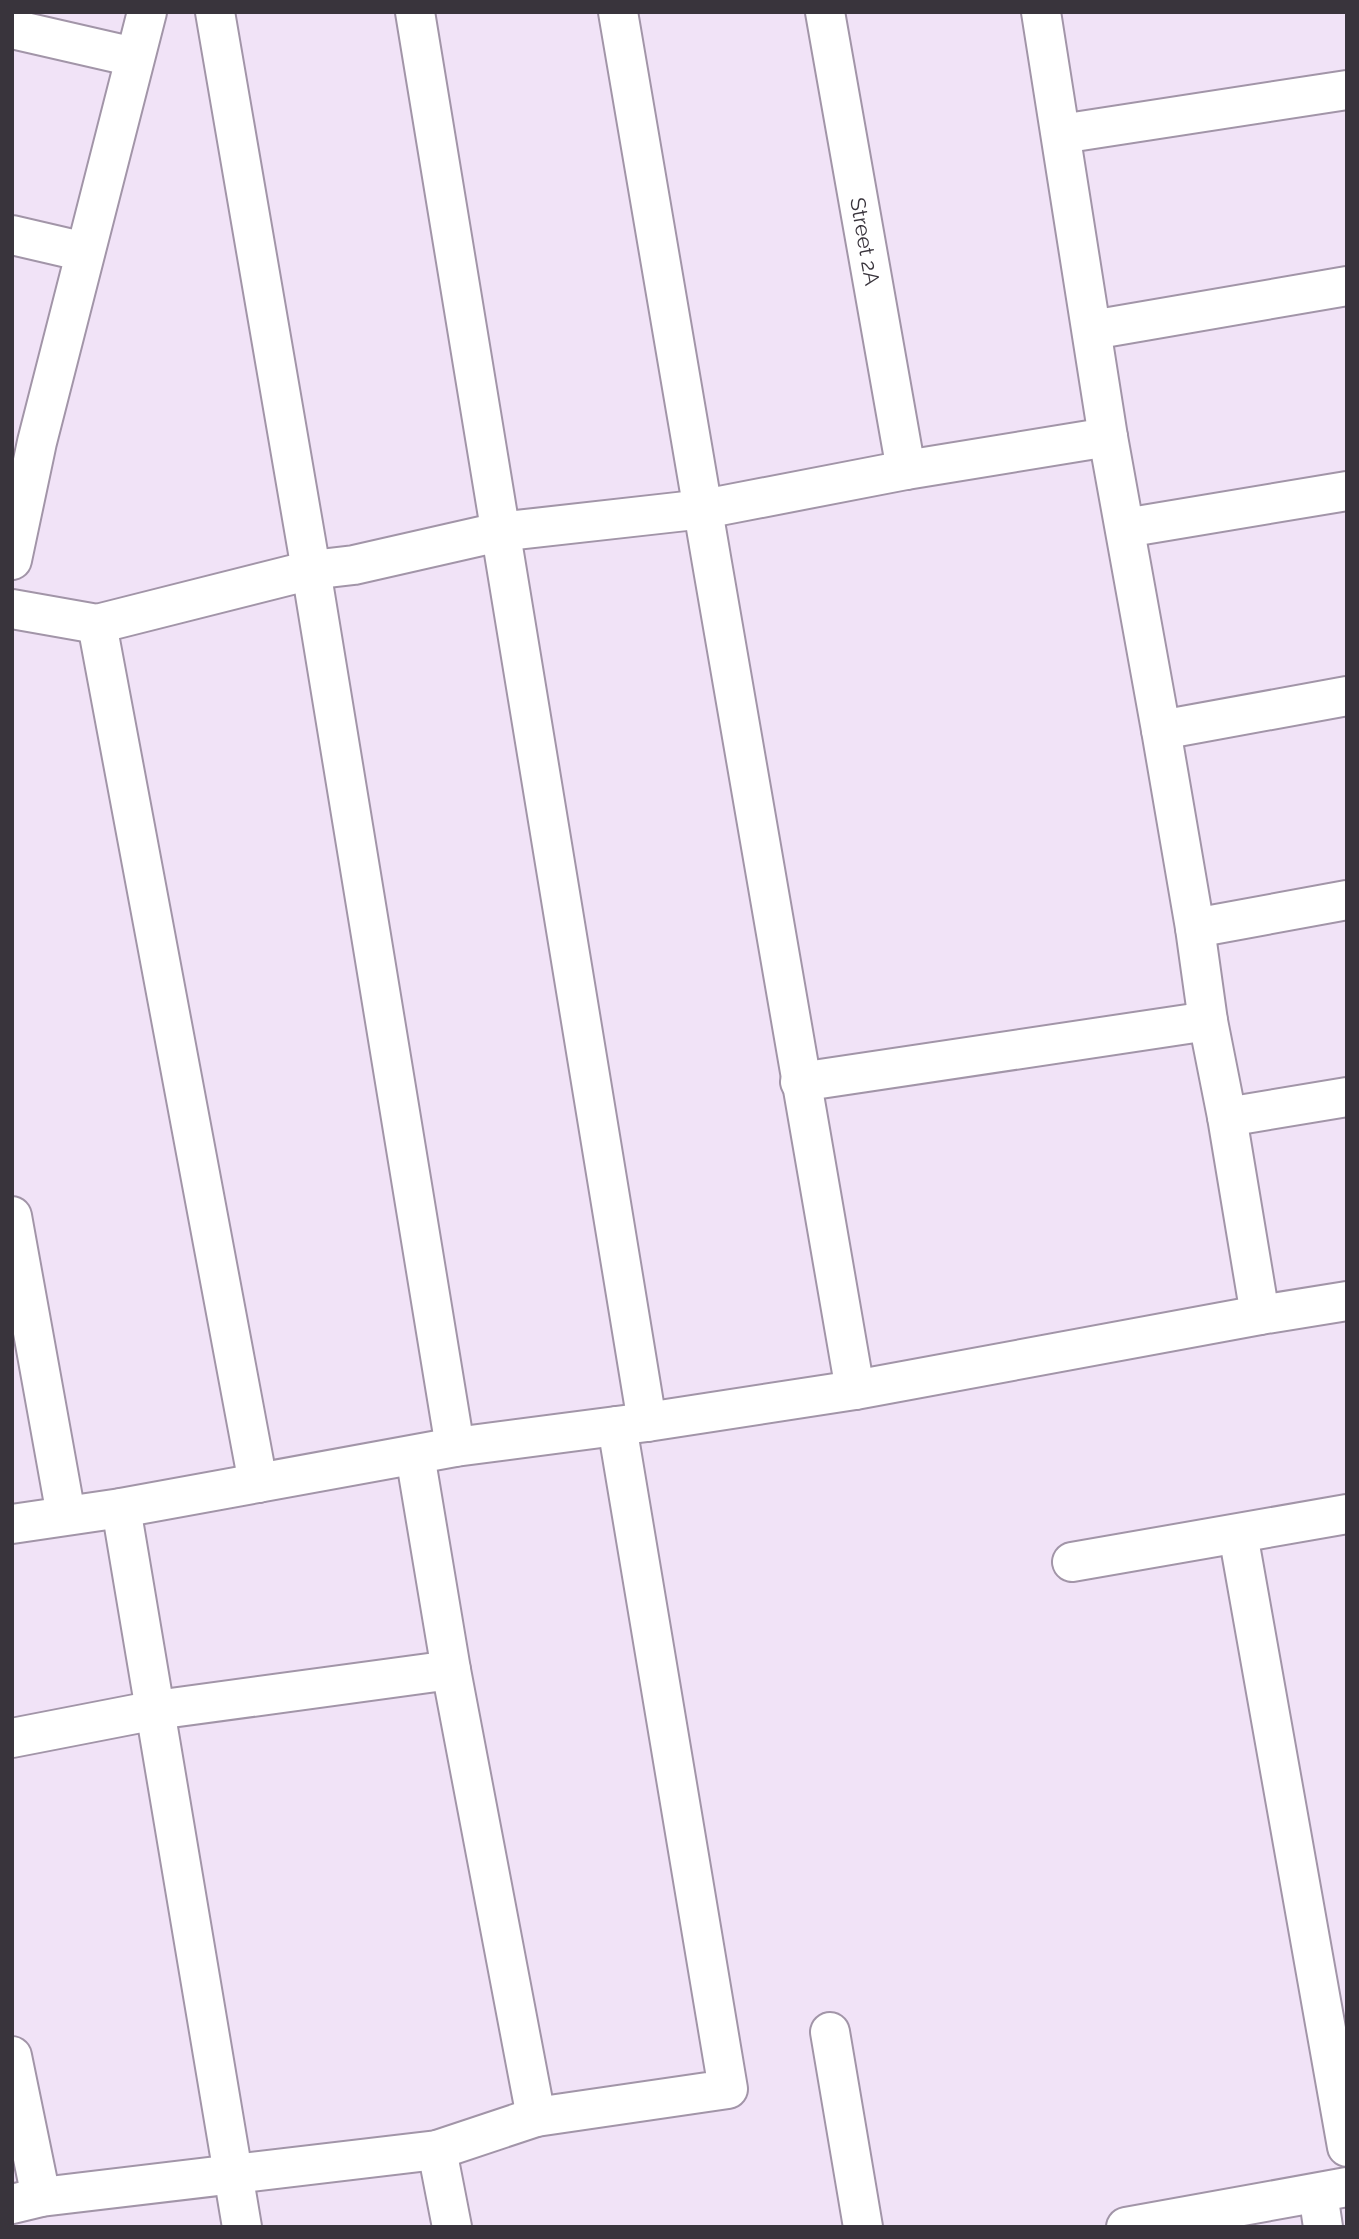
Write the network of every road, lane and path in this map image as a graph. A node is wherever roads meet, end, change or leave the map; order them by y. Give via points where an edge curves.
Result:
1 (147, 12) edge
2 (215, 12) edge
3 (415, 12) edge
4 (618, 12) edge
5 (825, 12) edge
6 (1041, 12) edge
7 (12, 29) edge
8 (134, 57) junction
9 (1347, 90) edge
10 (1061, 134) junction
11 (12, 234) edge
12 (85, 251) junction
13 (1347, 286) edge
14 (1092, 330) junction
15 (1108, 437) junction
16 (24, 439) edge
17 (906, 470) junction
18 (1347, 491) edge
19 (704, 509) junction
20 (1125, 528) junction
21 (499, 532) junction
22 (12, 560) edge
23 (311, 570) junction
24 (12, 609) edge
25 (97, 624) junction
26 (1347, 696) edge
27 (1161, 730) junction
28 (1347, 900) edge
29 (1195, 928) junction
30 (1208, 1021) junction
31 (800, 1082) junction
32 (1347, 1097) edge
33 (1227, 1117) junction
34 (12, 1216) edge
35 (1347, 1301) edge
36 (1260, 1314) junction
37 (855, 1390) junction
38 (632, 1424) junction
39 (454, 1447) junction
40 (415, 1455) junction
41 (258, 1483) junction
42 (121, 1508) junction
43 (1347, 1514) edge
44 (66, 1515) junction
45 (12, 1524) edge
46 (1238, 1534) junction
47 (1072, 1562) dead end
48 (451, 1670) junction
49 (156, 1710) junction
50 (12, 1738) edge
51 (830, 2032) dead end
52 (12, 2056) edge
53 (536, 2117) junction
54 (1347, 2147) edge
55 (437, 2150) junction
56 (233, 2174) junction
57 (27, 2200) edge
58 (1329, 2202) edge
59 (242, 2227) edge
60 (452, 2227) edge
61 (863, 2227) edge
62 (1126, 2227) edge

1 - 8 street
2 - 23 street
3 - 21 street
4 - 19 street
5 - 17 street, Street 2A
6 - 10 street
7 - 8 street
8 - 12 street
9 - 10 street
10 - 14 street
11 - 12 street
12 - 16 street
13 - 14 street
14 - 15 street
15 - 17 street
15 - 20 street
16 - 22 street
17 - 19 street
18 - 20 street
19 - 21 street
19 - 31 street
20 - 27 street
21 - 23 street via 354,565
21 - 38 street
23 - 25 street
23 - 39 street
24 - 25 street
25 - 41 street
26 - 27 street
27 - 29 street
28 - 29 street
29 - 30 street
30 - 31 street
30 - 33 street
31 - 37 street
32 - 33 street
33 - 36 street
34 - 44 street
35 - 36 street
36 - 37 street
37 - 38 street
38 - 39 street
38 - 53 street via 729,2089
39 - 40 street
40 - 41 street
40 - 48 street
41 - 42 street
42 - 44 street
42 - 49 street
43 - 46 street
44 - 45 street
46 - 47 street
46 - 54 street
48 - 49 street
48 - 53 street
49 - 50 street
49 - 56 street
51 - 61 street
52 - 57 street
53 - 55 street
55 - 56 street
55 - 60 street
56 - 57 street
56 - 59 street
58 - 62 street

